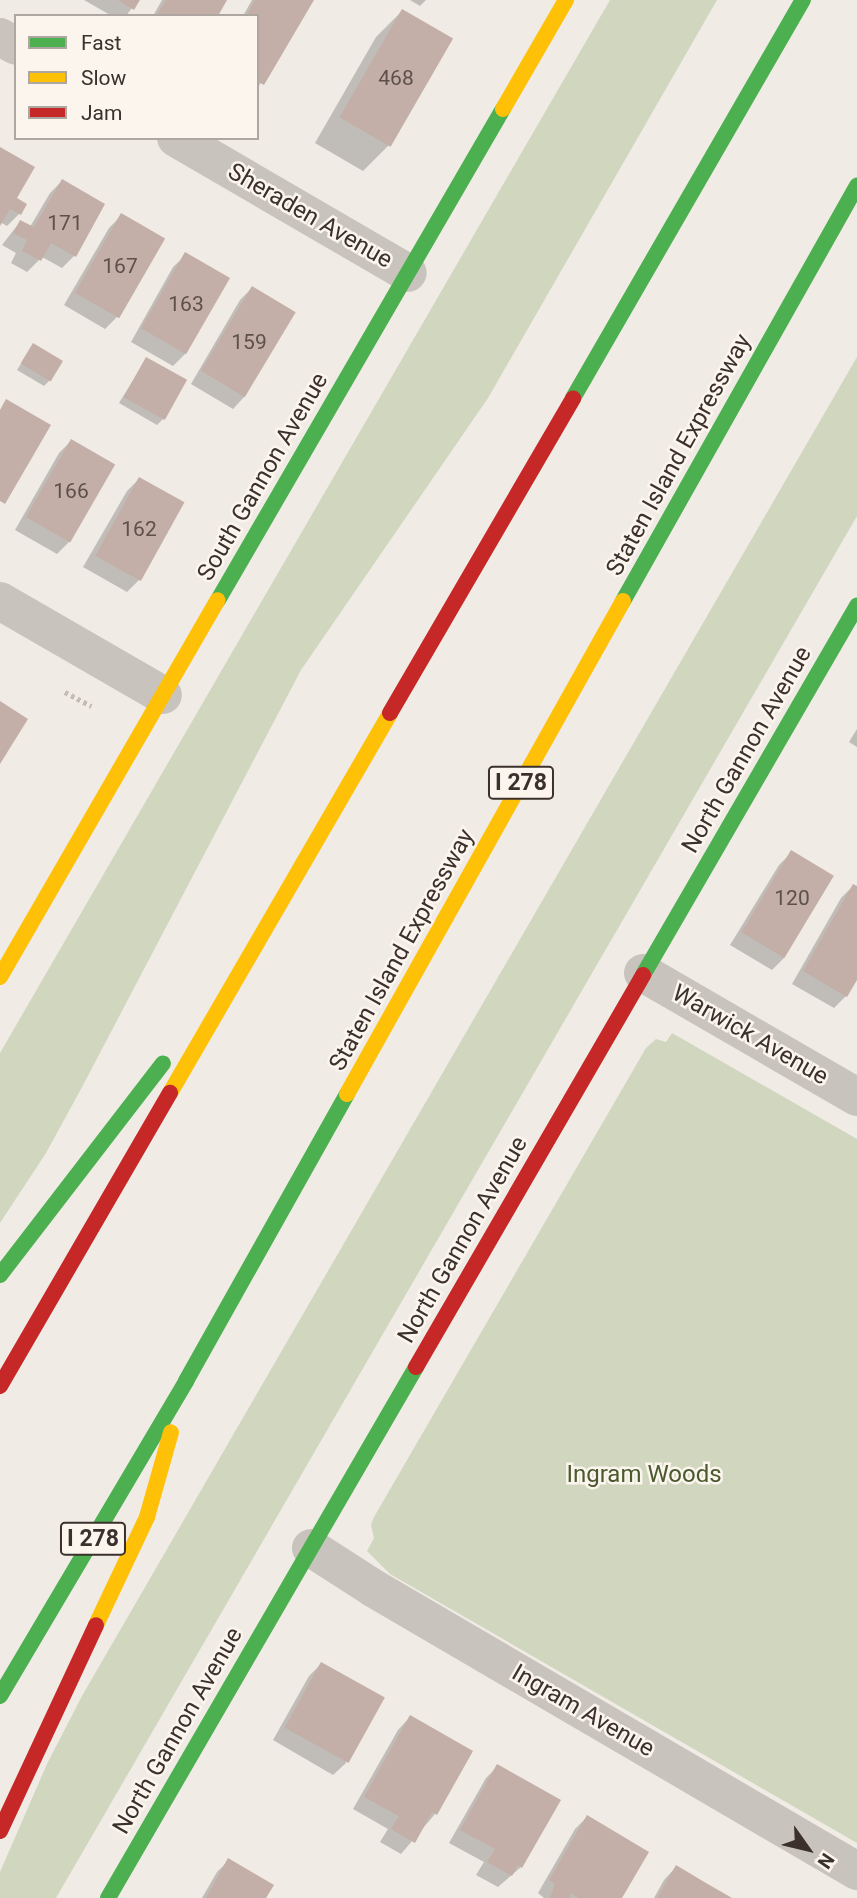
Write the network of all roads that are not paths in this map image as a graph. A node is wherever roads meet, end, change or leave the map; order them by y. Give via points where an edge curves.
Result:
1 (566, 0) edge
2 (803, 0) edge
3 (179, 140) edge
4 (857, 185) edge
5 (408, 272) junction
6 (0, 601) edge
7 (857, 606) edge
8 (163, 695) junction
9 (256, 942) junction
10 (643, 973) junction
11 (0, 977) edge
12 (857, 1097) edge
13 (0, 1275) edge
14 (186, 1381) junction
15 (0, 1386) edge
16 (311, 1548) junction
17 (0, 1696) edge
18 (0, 1831) edge
19 (857, 1871) edge
20 (108, 1898) edge

1 - 5 main road, South Gannon Avenue
2 - 9 main road
3 - 5 street, Sheraden Avenue
4 - 14 main road, Staten Island Expressway / I 278
5 - 8 main road, South Gannon Avenue
6 - 8 street
7 - 10 main road, North Gannon Avenue
8 - 11 main road, South Gannon Avenue
9 - 13 main road
9 - 15 main road
10 - 12 street, Warwick Avenue
10 - 16 main road, North Gannon Avenue
14 - 17 main road, Staten Island Expressway / I 278
14 - 18 main road via 147,1517
16 - 19 street, Ingram Avenue
16 - 20 main road, North Gannon Avenue

